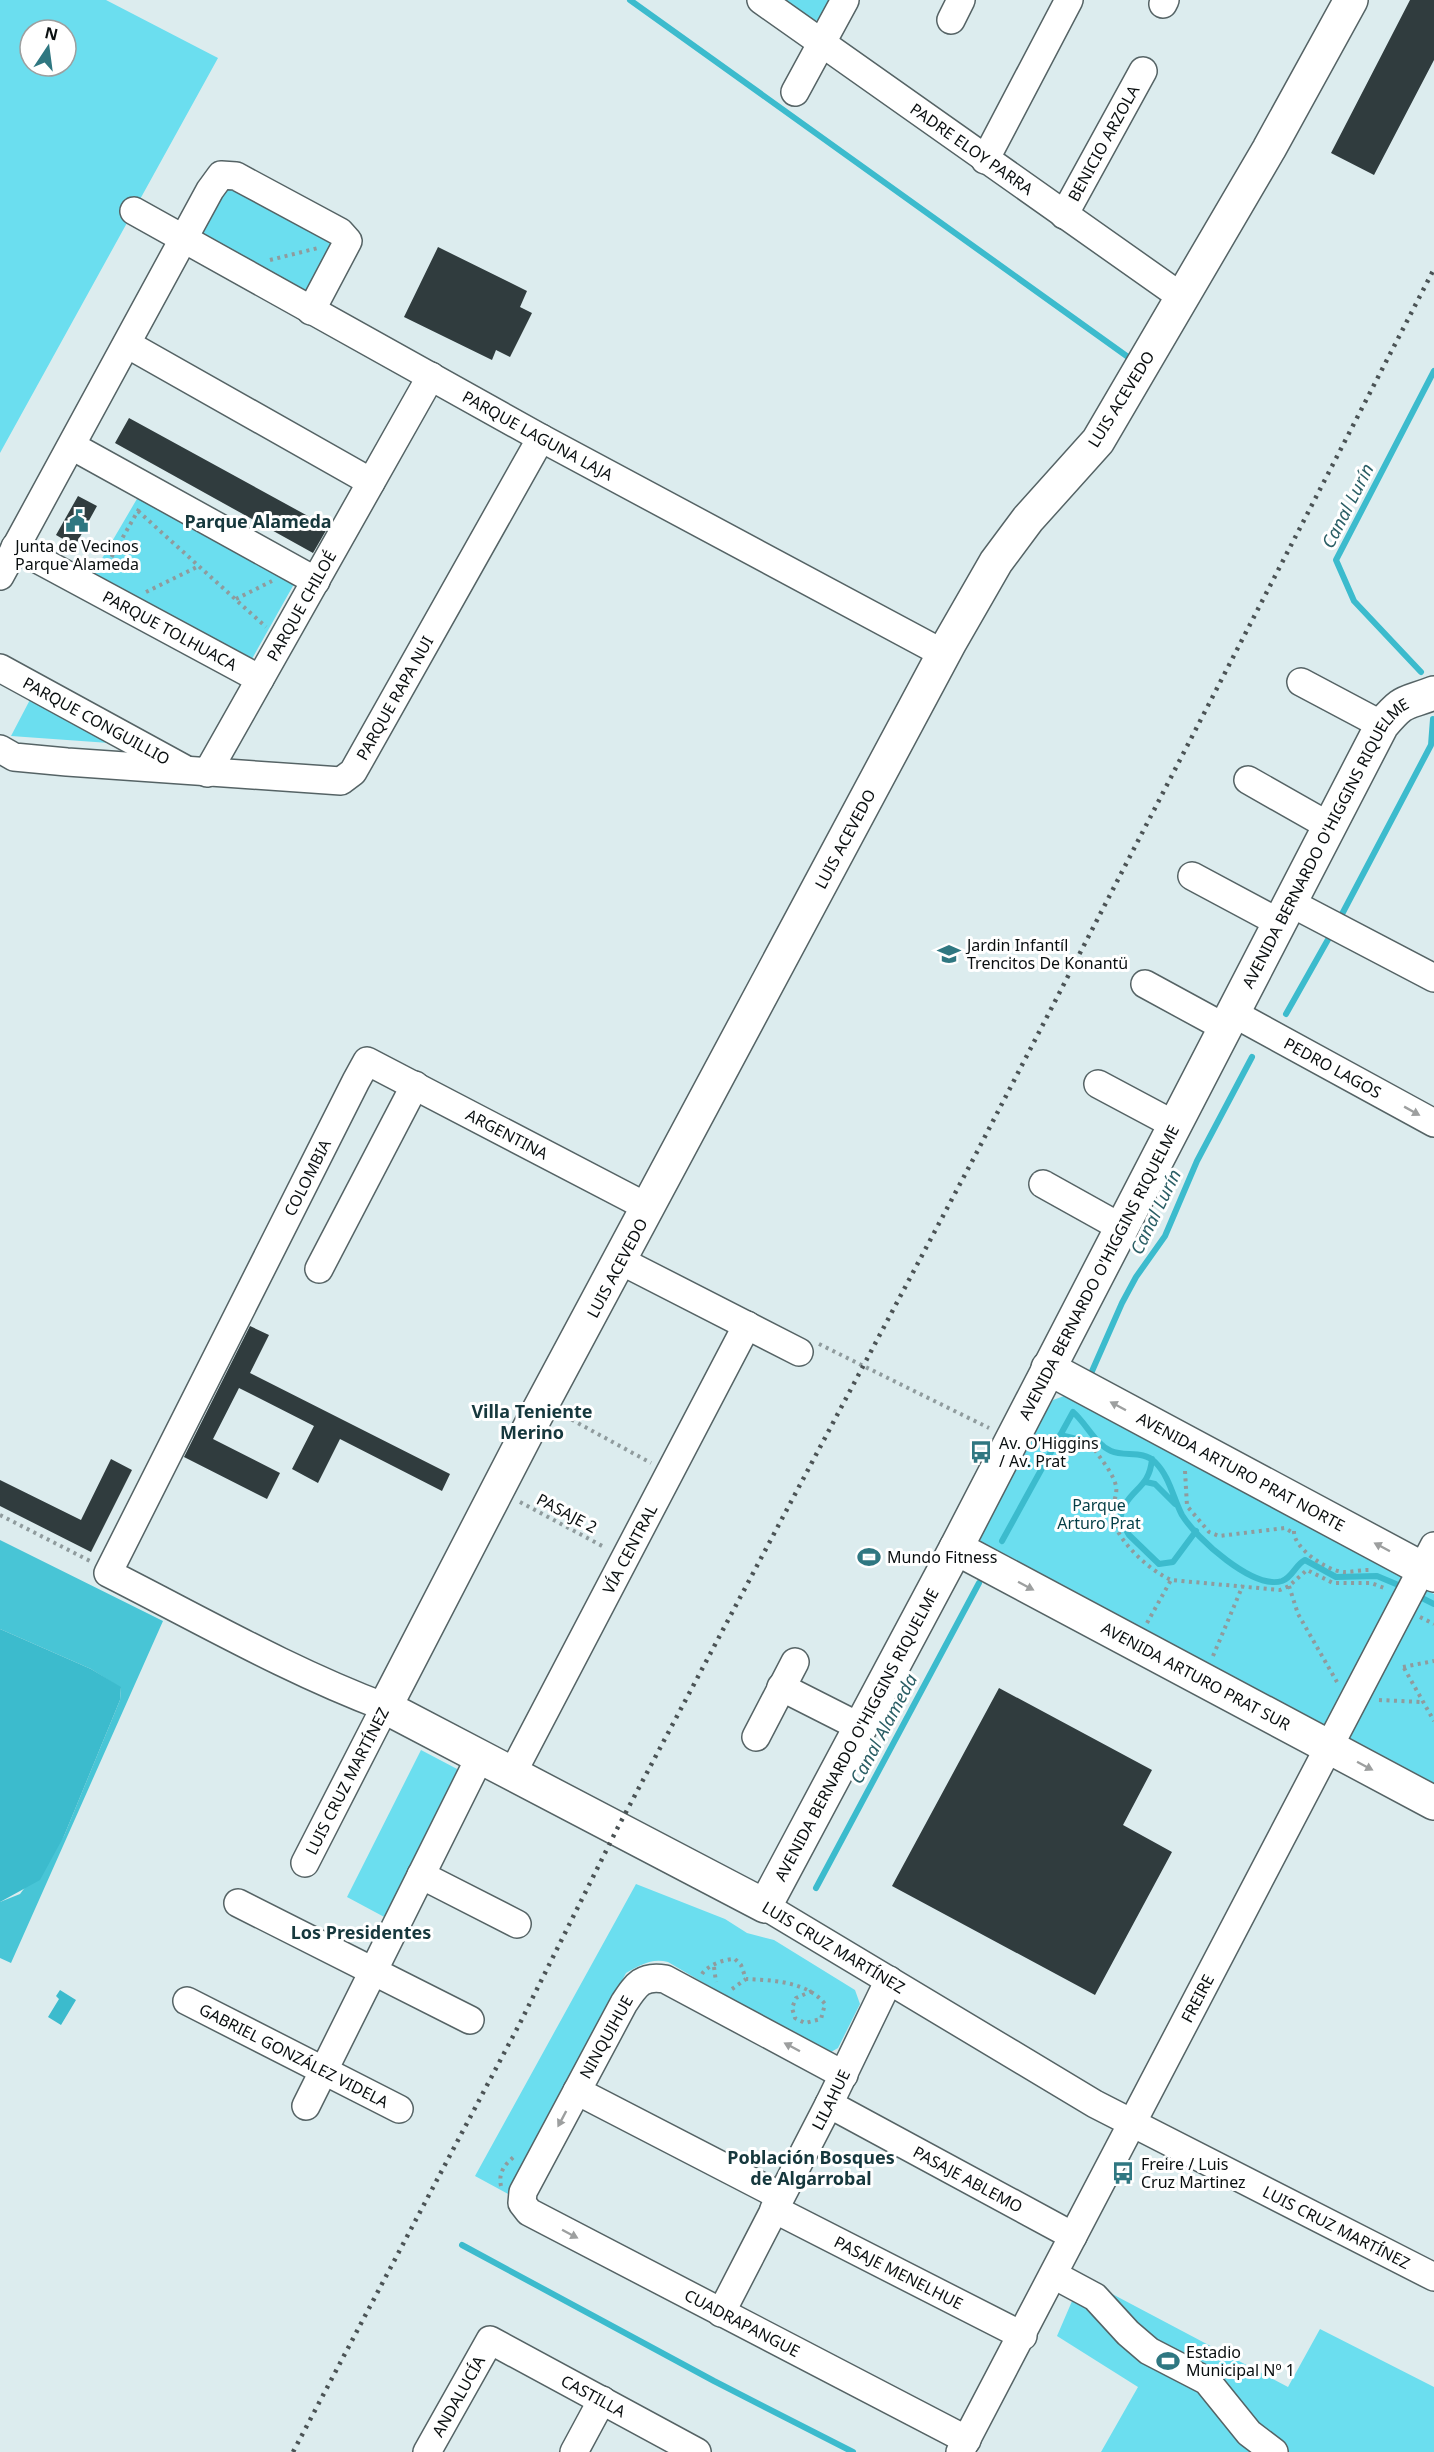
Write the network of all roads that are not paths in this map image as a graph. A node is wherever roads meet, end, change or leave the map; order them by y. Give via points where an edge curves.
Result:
1 (761, 0) edge
2 (845, 0) edge
3 (1070, 0) edge
4 (1351, 0) edge
5 (821, 44) junction
6 (1143, 71) dead end
7 (795, 92) dead end
8 (985, 160) junction
9 (134, 212) dead end
10 (1064, 215) junction
11 (183, 240) junction
12 (1183, 298) junction
13 (311, 311) junction
14 (127, 344) junction
15 (431, 376) junction
16 (541, 438) junction
17 (72, 446) junction
18 (371, 482) junction
19 (15, 547) junction
20 (305, 575) junction
21 (0, 576) edge
22 (944, 654) junction
23 (0, 668) edge
24 (260, 680) junction
25 (1301, 681) dead end
26 (1433, 695) edge
27 (1382, 725) junction
28 (0, 750) edge
29 (200, 773) junction
30 (1248, 780) dead end
31 (1329, 826) junction
32 (1192, 876) dead end
33 (1284, 912) junction
34 (1434, 978) edge
35 (1145, 984) dead end
36 (1228, 1019) junction
37 (367, 1061) joint
38 (1098, 1084) dead end
39 (415, 1085) junction
40 (1434, 1123) edge
41 (1173, 1124) junction
42 (1043, 1184) dead end
43 (649, 1208) junction
44 (1122, 1228) junction
45 (621, 1261) junction
46 (319, 1269) dead end
47 (747, 1325) junction
48 (799, 1352) dead end
49 (1048, 1368) junction
50 (956, 1548) junction
51 (1430, 1563) edge
52 (795, 1662) dead end
53 (781, 1687) junction
54 (385, 1707) junction
55 (860, 1727) junction
56 (756, 1737) dead end
57 (1327, 1747) junction
58 (480, 1757) junction
59 (512, 1774) junction
60 (1434, 1803) edge
61 (305, 1863) dead end
62 (421, 1875) junction
63 (238, 1903) dead end
64 (765, 1906) junction
65 (517, 1924) dead end
66 (374, 1971) junction
67 (889, 1980) junction
68 (187, 2001) dead end
69 (470, 2020) dead end
70 (324, 2070) junction
71 (844, 2075) junction
72 (577, 2091) junction
73 (829, 2104) junction
74 (306, 2106) dead end
75 (399, 2109) dead end
76 (1134, 2123) junction
77 (522, 2203) joint
78 (777, 2203) junction
79 (1073, 2236) junction
80 (1054, 2275) junction
81 (1434, 2277) edge
82 (721, 2313) junction
83 (1023, 2336) junction
84 (490, 2340) joint
85 (602, 2400) junction
86 (964, 2446) edge
87 (427, 2452) edge
88 (574, 2452) edge
89 (697, 2452) edge
90 (1274, 2452) edge

1 - 5 street, PADRE ELOY PARRA
2 - 5 street
3 - 8 street
4 - 12 main road, LUIS ACEVEDO
5 - 7 street
5 - 8 street, PADRE ELOY PARRA
6 - 10 street, BENICIO ARZOLA
8 - 10 street, PADRE ELOY PARRA
9 - 11 street, PARQUE LAGUNA LAJA
10 - 12 street, PADRE ELOY PARRA
11 - 13 street, PARQUE LAGUNA LAJA
11 - 13 street via 222,175 236,176 340,232 348,241
11 - 14 street
12 - 22 main road, LUIS ACEVEDO via 1098,441 1028,519 996,562
13 - 15 street, PARQUE LAGUNA LAJA
14 - 17 street
14 - 18 street
15 - 16 street, PARQUE LAGUNA LAJA
15 - 18 street, PARQUE CHILOÉ
16 - 22 street, PARQUE LAGUNA LAJA
16 - 29 street, PARQUE RAPA NUI via 353,772 341,781
17 - 19 street
17 - 20 street via 144,500
18 - 20 street, PARQUE CHILOÉ
19 - 21 street
19 - 24 street, PARQUE TOLHUACA
20 - 24 street, PARQUE CHILOÉ via 282,641
22 - 43 main road, LUIS ACEVEDO
23 - 29 street, PARQUE CONGUILLIO
24 - 29 street, PARQUE CHILOÉ
25 - 27 street
26 - 27 main road, AVENIDA BERNARDO O'HIGGINS RIQUELME via 1399,705
27 - 31 main road, AVENIDA BERNARDO O'HIGGINS RIQUELME
28 - 29 street, PARQUE RAPA NUI via 14,757
30 - 31 street
31 - 33 main road, AVENIDA BERNARDO O'HIGGINS RIQUELME
32 - 33 street
33 - 34 street
33 - 36 main road, AVENIDA BERNARDO O'HIGGINS RIQUELME
35 - 36 street, PEDRO LAGOS
36 -> 40 street, PEDRO LAGOS
36 - 41 main road, AVENIDA BERNARDO O'HIGGINS RIQUELME
37 - 39 street, ARGENTINA
37 - 54 street, COLOMBIA via 108,1573 298,1669
38 - 41 street
39 - 43 street, ARGENTINA
39 - 46 street
41 - 44 main road, AVENIDA BERNARDO O'HIGGINS RIQUELME
42 - 44 street
43 - 45 main road, LUIS ACEVEDO
44 - 49 main road, AVENIDA BERNARDO O'HIGGINS RIQUELME
45 - 47 street
45 - 54 main road, LUIS ACEVEDO
47 - 48 street
47 - 59 street, VÍA CENTRAL
49 - 50 main road, AVENIDA BERNARDO O'HIGGINS RIQUELME
51 -> 49 main road, AVENIDA ARTURO PRAT NORTE
50 - 55 main road, AVENIDA BERNARDO O'HIGGINS RIQUELME
50 -> 57 main road, AVENIDA ARTURO PRAT SUR
51 - 57 street, FREIRE
52 - 53 street
53 - 55 street
53 - 56 street
54 - 58 main road, LUIS CRUZ MARTÍNEZ
54 - 61 street, LUIS CRUZ MARTÍNEZ
55 - 64 main road, AVENIDA BERNARDO O'HIGGINS RIQUELME
57 -> 60 main road, AVENIDA ARTURO PRAT SUR
57 - 76 street, FREIRE
58 - 59 main road, LUIS CRUZ MARTÍNEZ
58 - 62 street
59 - 64 main road, LUIS CRUZ MARTÍNEZ
62 - 65 street
62 - 66 street
63 - 66 street
64 - 67 street, LUIS CRUZ MARTÍNEZ
66 - 69 street
66 - 70 street
67 - 71 street, LILAHUE
67 - 76 street, LUIS CRUZ MARTÍNEZ via 1095,2104
68 - 70 street, GABRIEL GONZÁLEZ VIDELA
70 - 74 street
70 - 75 street, GABRIEL GONZÁLEZ VIDELA
71 -> 72 street, NINQUIHUE via 665,1979 652,1977 637,1983
71 - 73 street, LILAHUE
72 -> 77 street, NINQUIHUE via 524,2192
72 - 78 street, PASAJE MENELHUE
73 - 78 street, LILAHUE
73 - 79 street, PASAJE ABLEMO
76 - 79 street, FREIRE
76 - 81 street, LUIS CRUZ MARTÍNEZ
77 -> 82 street, CUADRAPANGUE via 529,2212
78 - 82 street, LILAHUE
78 - 83 street, PASAJE MENELHUE
79 - 80 street, FREIRE
80 - 83 street, FREIRE
80 - 90 street via 1095,2296 1149,2350 1207,2381 1249,2433
82 - 86 street, CUADRAPANGUE
83 - 86 street, FREIRE
84 - 85 street, CASTILLA
84 - 87 street, ANDALUCÍA
85 - 88 street
85 - 89 street, CASTILLA

